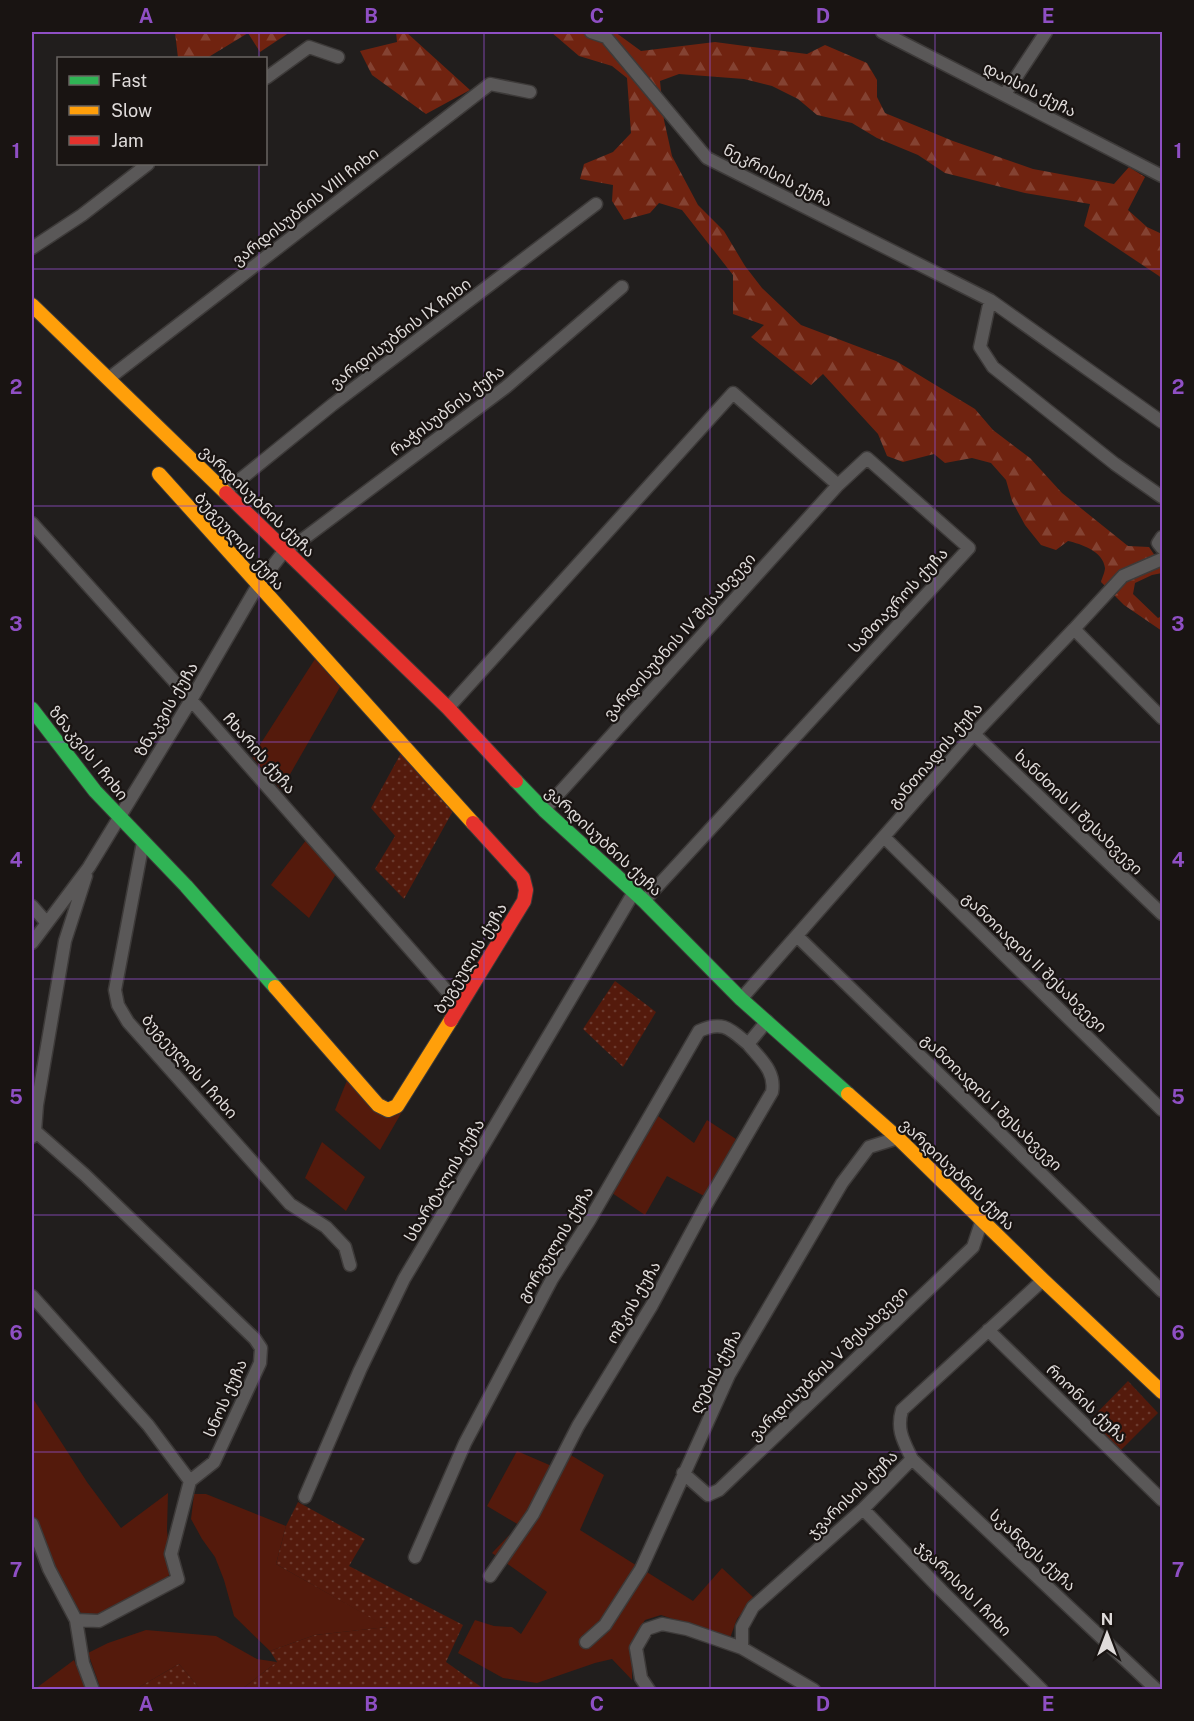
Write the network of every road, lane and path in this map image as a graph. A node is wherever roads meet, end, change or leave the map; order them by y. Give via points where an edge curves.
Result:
1 (591, 32) edge
2 (882, 32) edge
3 (1046, 32) edge
4 (338, 57) dead end
5 (267, 77) edge
6 (530, 92) dead end
7 (1005, 94) junction
8 (147, 165) edge
9 (1162, 176) edge
10 (596, 204) dead end
11 (32, 248) edge
12 (622, 287) dead end
13 (990, 300) junction
14 (32, 305) edge
15 (108, 379) junction
16 (1162, 422) edge
17 (159, 474) dead end
18 (838, 485) junction
19 (226, 491) junction
20 (1162, 497) edge
21 (32, 523) edge
22 (1162, 537) edge
23 (1162, 548) edge
24 (285, 550) junction
25 (1162, 559) edge
26 (258, 585) junction
27 (1074, 629) junction
28 (192, 700) junction
29 (448, 708) junction
30 (32, 709) edge
31 (1162, 718) edge
32 (974, 734) junction
33 (544, 810) junction
34 (120, 818) junction
35 (885, 838) junction
36 (143, 843) junction
37 (89, 867) junction
38 (633, 892) junction
39 (644, 901) junction
40 (32, 906) edge
41 (1162, 914) edge
42 (47, 924) junction
43 (798, 937) junction
44 (32, 943) edge
45 (741, 999) junction
46 (460, 1006) junction
47 (767, 1021) junction
48 (748, 1044) junction
49 (1162, 1110) edge
50 (33, 1134) edge
51 (898, 1138) junction
52 (982, 1220) junction
53 (350, 1265) dead end
54 (1043, 1280) junction
55 (1162, 1292) edge
56 (32, 1296) edge
57 (988, 1330) junction
58 (1160, 1386) edge
59 (912, 1459) junction
60 (683, 1473) junction
61 (190, 1481) junction
62 (305, 1497) dead end
63 (1162, 1500) edge
64 (863, 1509) junction
65 (32, 1524) edge
66 (415, 1557) dead end
67 (490, 1576) dead end
68 (76, 1620) junction
69 (586, 1642) dead end
70 (742, 1648) junction
71 (93, 1689) edge
72 (649, 1689) edge
73 (814, 1689) edge
74 (1042, 1689) edge
75 (1157, 1689) edge

1 - 13 street, ნეკრისის ქუჩა via 606,38 707,158
2 - 7 street, დაისის ქუჩა
3 - 7 street
4 - 5 street via 309,47
6 - 15 street, ვარდისუბნის VIII ჩიხი via 490,84
7 - 9 street, დაისის ქუჩა
8 - 11 street
10 - 19 street, ვარდისუბნის IX ჩიხი
12 - 24 street, რაჭისუბნის ქუჩა via 506,387
13 - 16 street, ნეკრისის ქუჩა
13 - 20 street via 980,347 993,367
14 - 15 street, ვარდისუბნის ქუჩა
15 - 19 street, ვარდისუბნის ქუჩა
17 - 26 street, ბუგეულის ქუჩა
18 - 29 street via 733,393
18 - 33 street, ვარდისუბნის IV შესახვევი
18 - 39 street, სამთავროს ქუჩა via 867,458 969,548
19 - 24 street, ვარდისუბნის ქუჩა
21 - 28 street, ჩხარის ქუჩა
22 - 23 street via 1158,543
24 - 26 street, ზნაკვის ქუჩა
24 - 29 street, ვარდისუბნის ქუჩა
25 - 27 street, განთიადის ქუჩა via 1123,576
26 - 28 street, ზნაკვის ქუჩა
26 - 46 street, ბუგეულის ქუჩა via 524,878 524,901
27 - 31 street
27 - 32 street, განთიადის ქუჩა
28 - 34 street, ზნაკვის ქუჩა
28 - 46 street, ჩხარის ქუჩა
29 - 33 street, ვარდისუბნის ქუჩა
30 - 34 street, ზნაკვის I ჩიხი
32 - 35 street, განთიადის ქუჩა
32 - 41 street, ხანძთის II შესახვევი
33 - 38 street, ვარდისუბნის ქუჩა
34 - 36 street, ბუგეულის ქუჩა
34 - 37 street, ზნაკვის ქუჩა
35 - 43 street, განთიადის ქუჩა
35 - 49 street, განთიადის II შესახვევი
36 - 46 street, ბუგეულის ქუჩა via 186,886 378,1105 388,1110 397,1106
36 - 53 street, ბუგეულის I ჩიხი via 116,990 118,1005 128,1022 290,1204 326,1227 345,1246
37 - 42 street, ზნაკვის ქუჩა
37 - 50 street via 65,941
38 - 39 street, ვარდისუბნის ქუჩა
38 - 62 street, სხარტალის ქუჩა via 404,1279
39 - 45 street, ვარდისუბნის ქუჩა
40 - 42 street
42 - 44 street, ზნაკვის ქუჩა
43 - 45 street, განთიადის ქუჩა
43 - 55 street, განთიადის I შესახვევი
45 - 47 street, ვარდისუბნის ქუჩა
47 - 48 street
47 - 51 street, ვარდისუბნის ქუჩა
48 - 66 street, გორგულის ქუჩა via 726,1026 699,1031 552,1280 465,1443
48 - 67 street, ოშკის ქუჩა via 768,1068 774,1081 772,1092 652,1305 578,1426 533,1514
50 - 61 street, სნოს ქუჩა via 85,1175 261,1348 260,1364 214,1462
51 - 52 street, ვარდისუბნის ქუჩა
51 - 60 street, ღების ქუჩა via 869,1147 842,1183 729,1375
52 - 54 street, ვარდისუბნის ქუჩა
52 - 60 street, ვარდისუბნის V შესახვევი via 973,1247 719,1490 708,1495
54 - 57 street, ჯვარისის ქუჩა
54 - 58 street, ვარდისუბნის ქუჩა
56 - 61 street via 148,1425
57 - 59 street, ჯვარისის ქუჩა via 902,1410 898,1421 900,1434
57 - 63 street, რიონის ქუჩა
59 - 64 street, ჯვარისის ქუჩა
59 - 75 street, სკანდეს ქუჩა
60 - 69 street, ღების ქუჩა via 641,1569 604,1625
61 - 68 street via 171,1554 177,1579 99,1621
64 - 70 street, ჯვარისის ქუჩა via 753,1607 742,1627
64 - 74 street, ჯვარისის I ჩიხი
65 - 68 street
68 - 71 street via 83,1663
70 - 72 street via 687,1629 662,1624 647,1629 636,1648 641,1678
70 - 73 street

